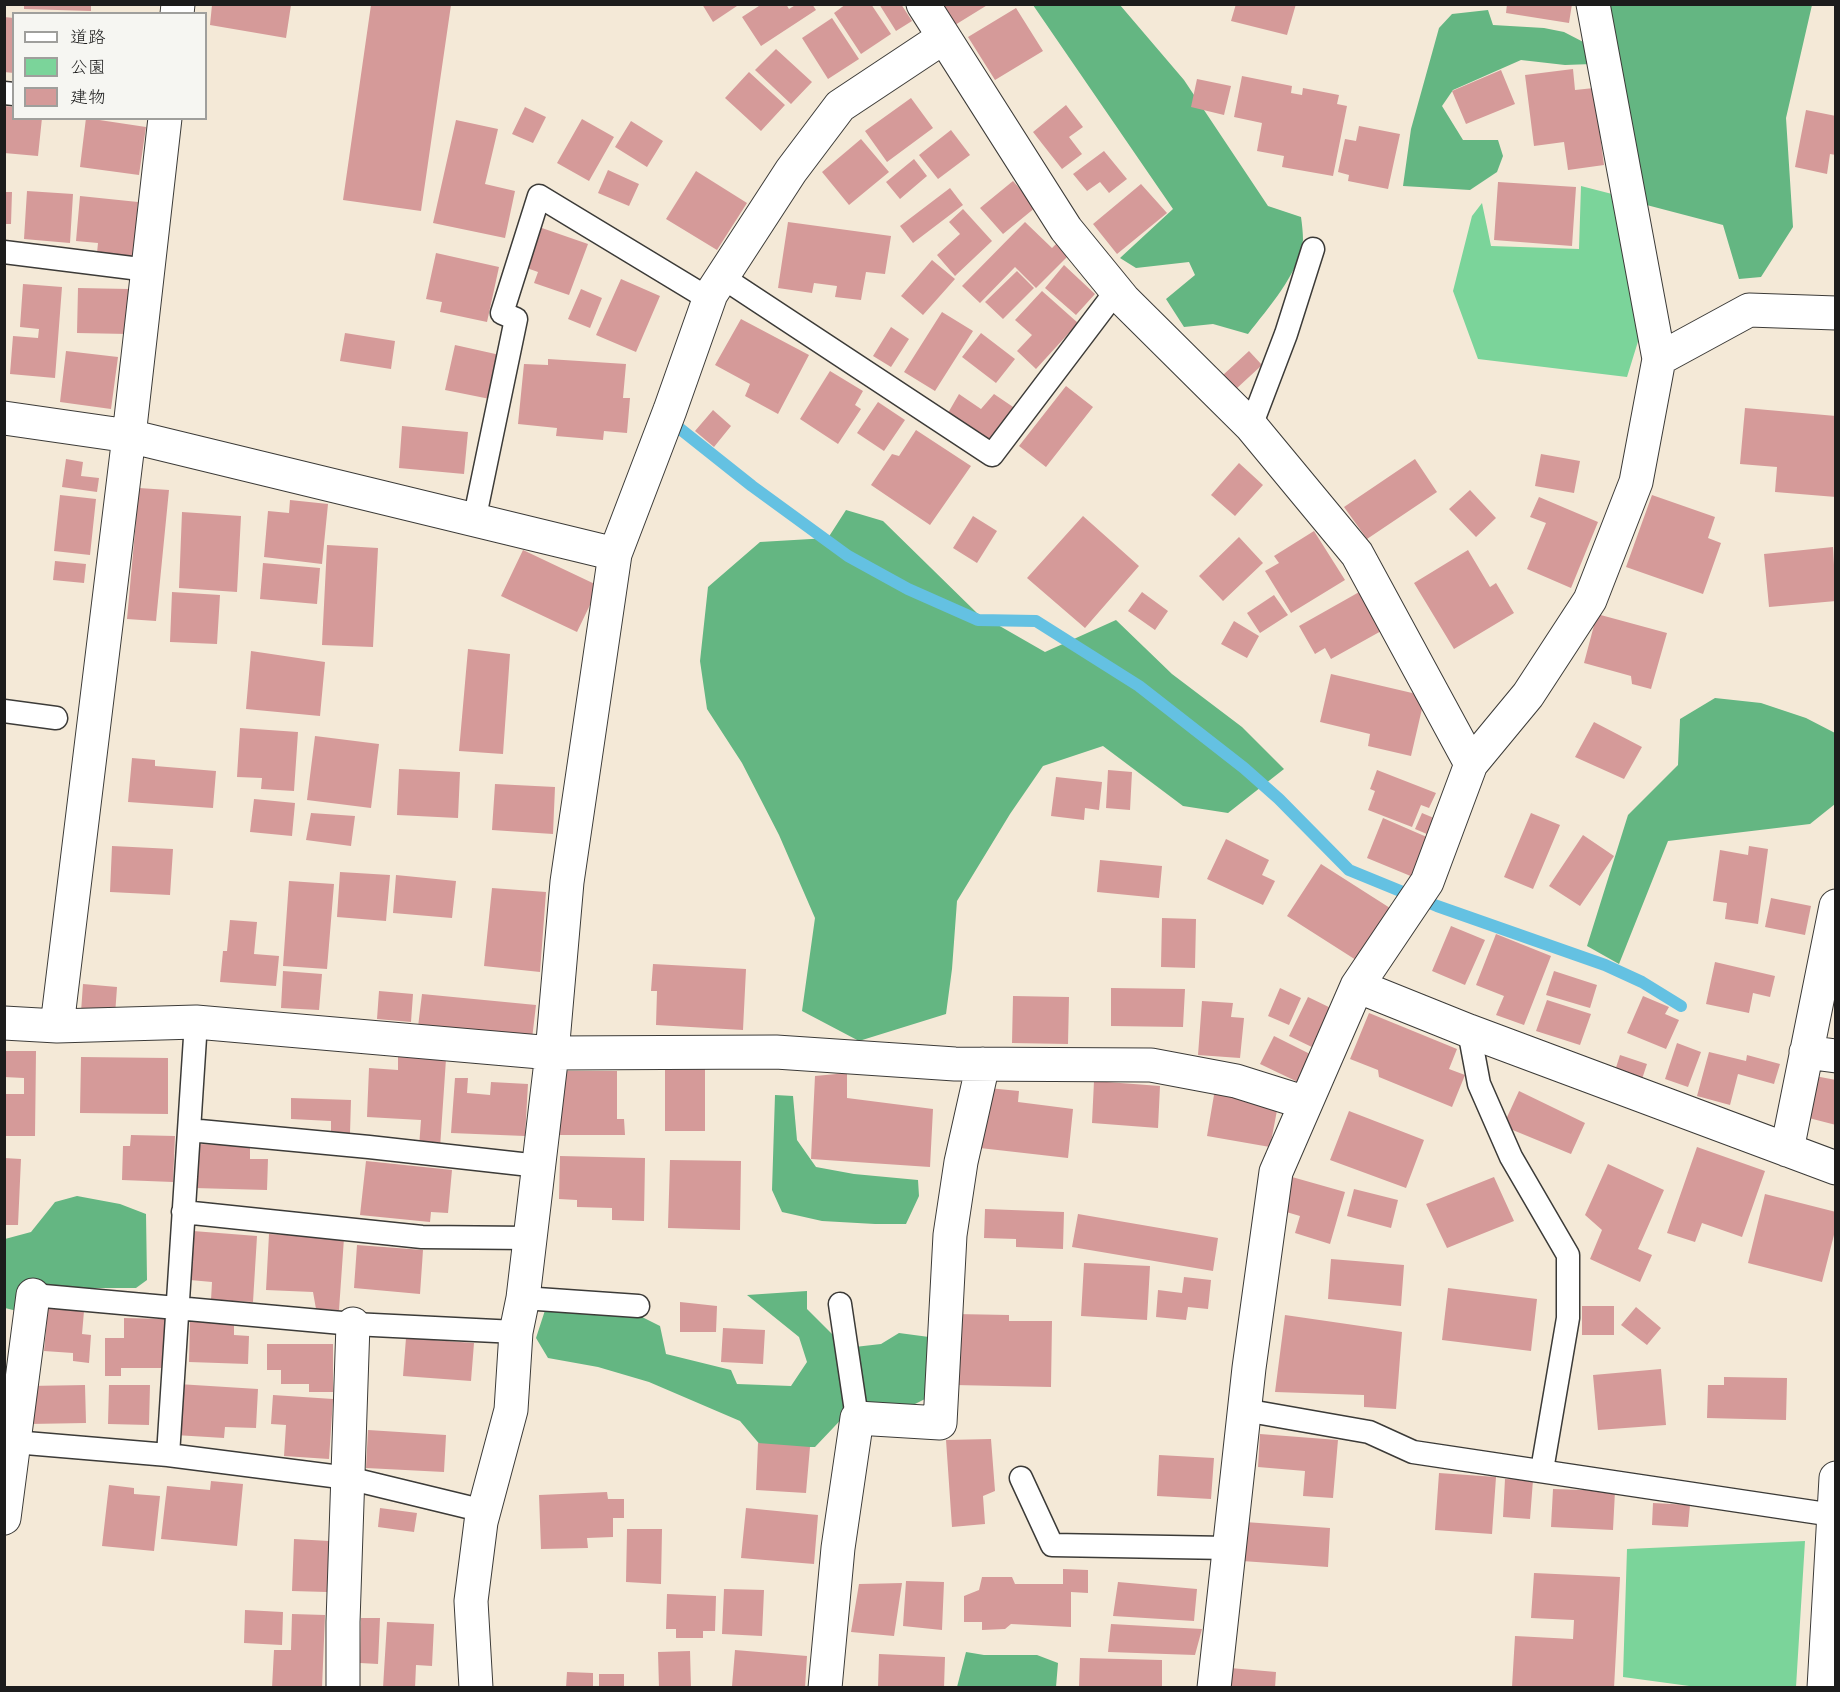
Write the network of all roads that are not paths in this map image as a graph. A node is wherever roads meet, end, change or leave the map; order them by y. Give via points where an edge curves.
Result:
1 (923, 4) edge
2 (1593, 4) edge
3 (944, 37) junction
4 (165, 120) edge
5 (1313, 249) dead end
6 (4, 252) edge
7 (148, 270) junction
8 (715, 288) junction
9 (1117, 290) junction
10 (1836, 313) edge
11 (1659, 358) junction
12 (4, 418) edge
13 (1251, 426) junction
14 (129, 436) junction
15 (474, 521) junction
16 (615, 554) junction
17 (4, 711) edge
18 (56, 718) dead end
19 (1471, 764) junction
20 (1836, 906) edge
21 (1357, 986) junction
22 (196, 1022) junction
23 (4, 1023) edge
24 (57, 1026) junction
25 (1469, 1031) junction
26 (552, 1053) junction
27 (1821, 1054) edge
28 (983, 1064) junction
29 (1306, 1103) junction
30 (189, 1130) junction
31 (1787, 1150) junction
32 (539, 1166) junction
33 (1836, 1168) edge
34 (183, 1212) junction
35 (530, 1238) junction
36 (33, 1295) joint
37 (523, 1298) junction
38 (840, 1304) dead end
39 (638, 1306) dead end
40 (177, 1308) junction
41 (352, 1324) junction
42 (516, 1332) junction
43 (1244, 1410) junction
44 (857, 1418) junction
45 (14, 1442) junction
46 (168, 1455) junction
47 (1542, 1470) junction
48 (348, 1478) junction
49 (1021, 1478) dead end
50 (1836, 1478) edge
51 (484, 1511) junction
52 (1833, 1515) junction
53 (4, 1518) edge
54 (1229, 1548) junction
55 (1828, 1686) edge
56 (343, 1688) edge
57 (477, 1688) edge
58 (825, 1688) edge
59 (1215, 1688) edge

1 - 3 street
2 - 11 street
3 - 8 street via 840,106 791,171
3 - 9 street via 1066,229
4 - 7 street
5 - 13 lane
6 - 7 lane
7 - 14 street
8 - 9 lane via 992,455
8 - 15 lane via 539,196 502,313 516,319
8 - 16 street
9 - 13 street
10 - 11 street via 1749,310
11 - 19 street via 1636,482 1590,600 1528,695
12 - 14 street
13 - 19 street via 1357,554
14 - 15 street
14 - 24 street
15 - 16 street
16 - 26 street via 567,882
17 - 18 lane
19 - 21 street via 1416,897
20 - 27 street
21 - 25 street
21 - 29 street
22 - 24 street
22 - 26 street
22 - 30 lane
23 - 24 street
25 - 31 street
25 - 47 lane via 1479,1084 1511,1157 1568,1255 1568,1318
26 - 28 street via 776,1052
26 - 32 street
27 - 31 street
28 - 29 street via 1151,1065 1236,1081
28 - 44 street via 961,1162 950,1235 940,1423
29 - 43 street via 1276,1172
30 - 32 lane
30 - 34 lane
31 - 33 street
32 - 35 street
34 - 35 lane via 422,1237
34 - 40 lane
35 - 37 street
36 - 40 lane
36 - 45 street
37 - 39 lane
37 - 42 street
38 - 44 lane
40 - 41 lane
40 - 46 lane
41 - 42 lane
41 - 48 street
42 - 51 street via 511,1410
43 - 47 lane via 1369,1432 1413,1452
43 - 54 street
44 - 58 street via 838,1548
45 - 46 lane
45 - 53 street
46 - 48 lane
47 - 52 lane
48 - 51 lane
48 - 56 street
49 - 54 lane via 1052,1545
50 - 52 street
51 - 57 street via 471,1601
52 - 55 street
54 - 59 street

